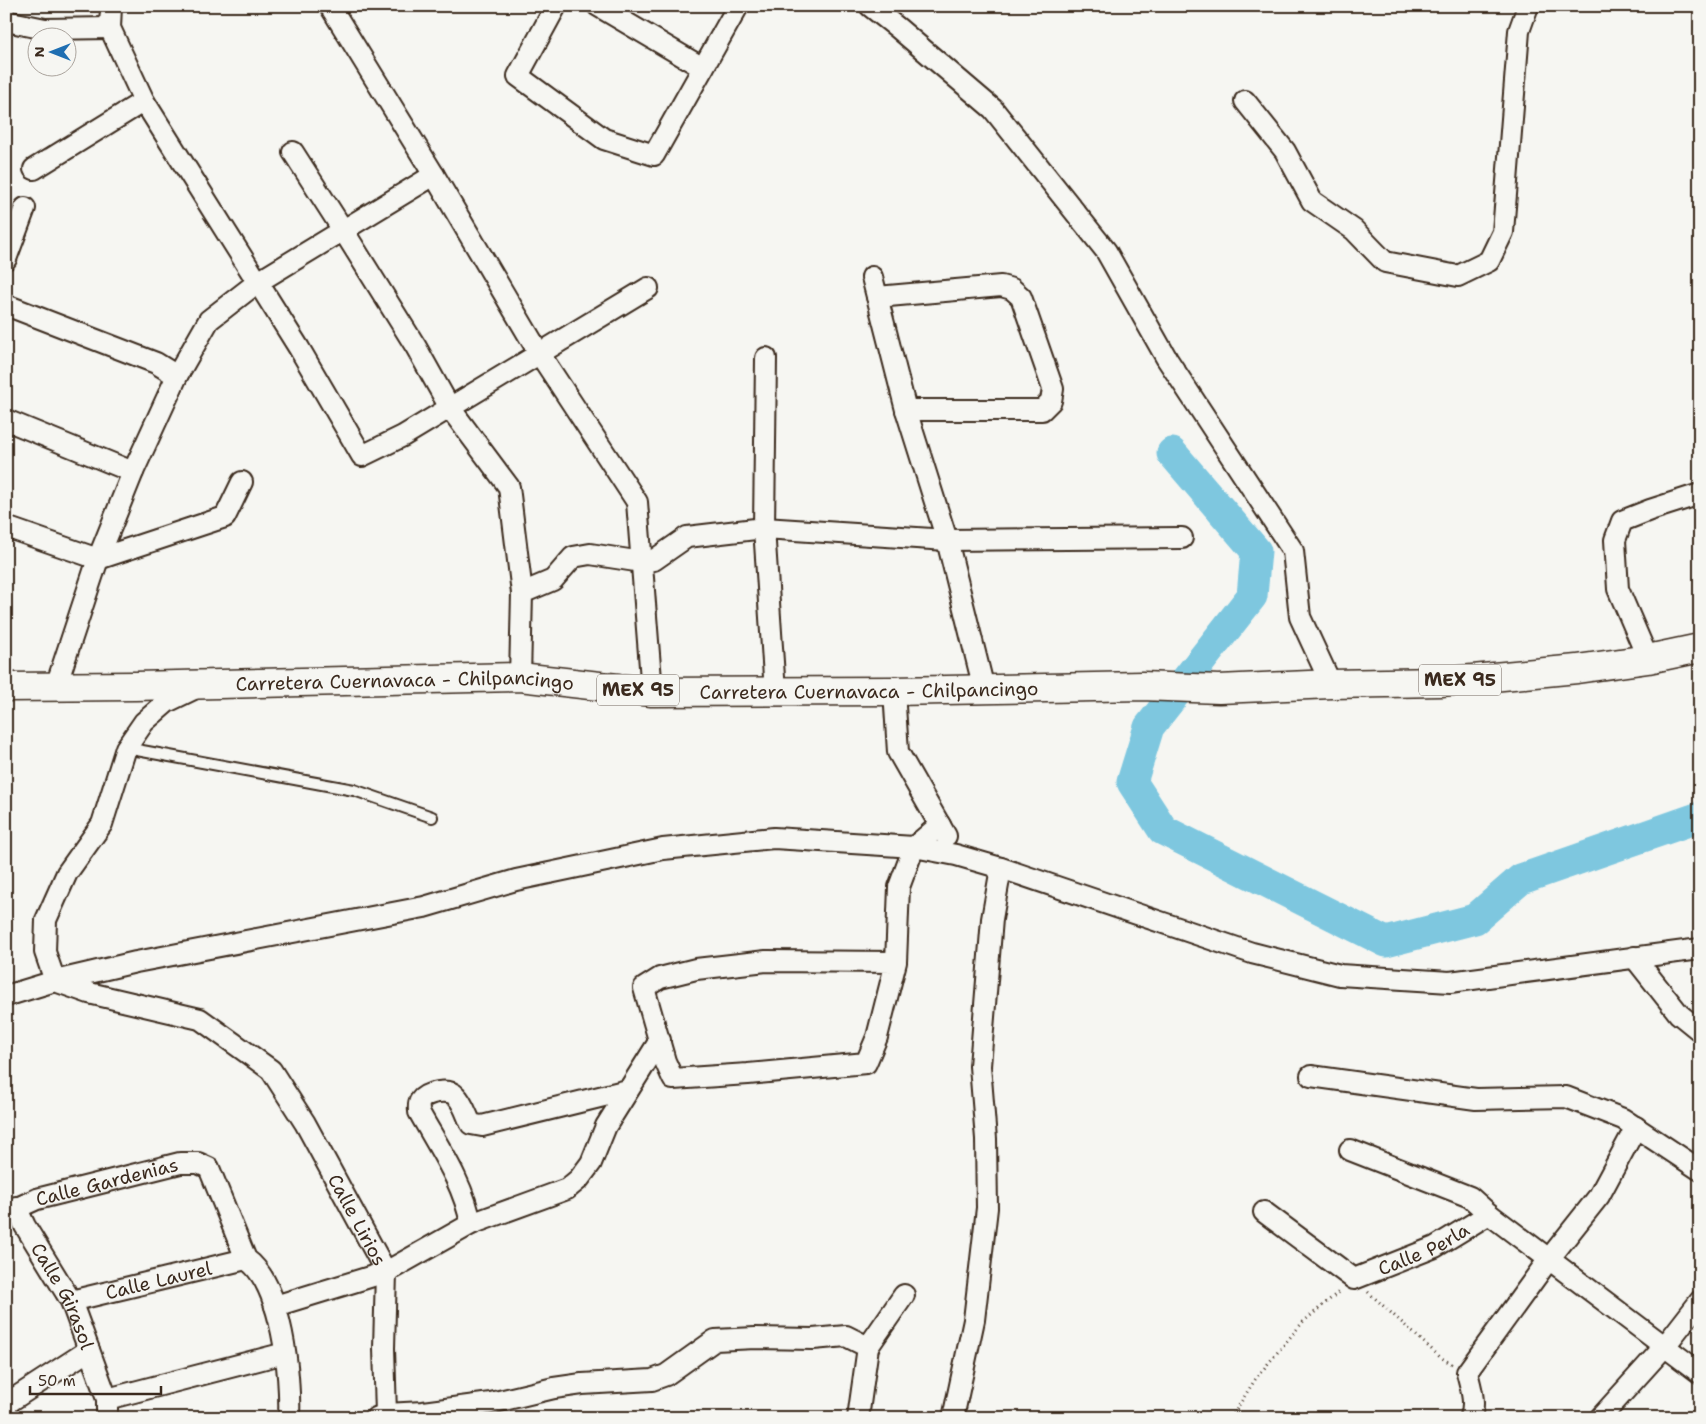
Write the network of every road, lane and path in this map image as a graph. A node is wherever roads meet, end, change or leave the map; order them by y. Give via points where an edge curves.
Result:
1 (111, 6) edge
2 (330, 6) edge
3 (556, 6) edge
4 (598, 6) edge
5 (738, 6) edge
6 (870, 6) edge
7 (1528, 6) edge
8 (6, 21) edge
9 (110, 28) junction
10 (703, 68) junction
11 (144, 101) junction
12 (1245, 101) dead end
13 (293, 152) dead end
14 (34, 169) dead end
15 (434, 175) junction
16 (25, 208) dead end
17 (343, 230) junction
18 (6, 259) edge
19 (872, 277) dead end
20 (258, 282) junction
21 (648, 288) dead end
22 (877, 297) junction
23 (6, 305) edge
24 (539, 353) junction
25 (766, 358) dead end
26 (177, 376) junction
27 (450, 408) junction
28 (906, 410) junction
29 (6, 420) edge
30 (133, 472) junction
31 (242, 482) dead end
32 (1700, 494) edge
33 (6, 527) edge
34 (764, 528) junction
35 (1182, 538) dead end
36 (947, 540) junction
37 (98, 560) junction
38 (642, 562) junction
39 (522, 593) junction
40 (1700, 648) edge
41 (1648, 659) junction
42 (520, 677) junction
43 (206, 683) junction
44 (1331, 684) junction
45 (67, 686) junction
46 (6, 687) edge
47 (984, 689) junction
48 (894, 691) junction
49 (652, 692) junction
50 (775, 692) junction
51 (126, 748) junction
52 (432, 816) dead end
53 (940, 825) junction
54 (914, 847) junction
55 (956, 855) junction
56 (1001, 868) junction
57 (1700, 949) edge
58 (1634, 957) junction
59 (896, 962) junction
60 (55, 981) junction
61 (6, 996) edge
62 (1700, 1031) edge
63 (660, 1040) junction
64 (1311, 1076) dead end
65 (628, 1090) junction
66 (1636, 1127) junction
67 (1350, 1150) dead end
68 (1700, 1170) edge
69 (11, 1210) edge
70 (1264, 1212) dead end
71 (1489, 1214) junction
72 (471, 1224) junction
73 (1549, 1258) junction
74 (246, 1259) junction
75 (386, 1272) junction
76 (1354, 1279) junction
77 (904, 1295) dead end
78 (71, 1301) junction
79 (1700, 1301) edge
80 (275, 1306) junction
81 (1665, 1346) junction
82 (868, 1347) junction
83 (89, 1350) junction
84 (285, 1353) junction
85 (1466, 1372) junction
86 (1700, 1373) edge
87 (6, 1405) edge
88 (107, 1408) edge
89 (383, 1416) edge
90 (1475, 1416) edge
91 (289, 1418) edge
92 (858, 1418) edge
93 (953, 1418) edge
94 (1231, 1418) edge
95 (1600, 1418) edge

1 - 9 street
2 - 15 street
3 - 10 street via 518,76 604,139 654,155
4 - 10 street
5 - 10 street
6 - 44 street via 993,110 1106,251 1167,359 1293,551 1300,617
7 - 12 street via 1519,31 1503,232 1489,261 1458,276 1385,262 1354,230 1312,201 1285,151
8 - 9 street via 45,29
9 - 11 street
11 - 14 street
11 - 20 street
13 - 17 street
15 - 17 street
15 - 24 street
16 - 18 street
17 - 20 street
17 - 27 street
19 - 22 street
20 - 26 street via 209,320
20 - 27 street via 362,456 404,436
21 - 24 street
22 - 28 street
22 - 28 street via 1001,286 1012,289 1021,298 1053,389 1051,401 1042,410
23 - 26 street via 156,363
24 - 27 street
24 - 38 street via 637,502
25 - 34 street
26 - 30 street
27 - 39 street via 510,487
28 - 36 street
29 - 30 street
30 - 37 street
31 - 37 street via 225,517
32 - 41 street via 1622,521 1615,540 1618,589
33 - 37 street
34 - 36 street
34 - 38 street via 687,537 654,560
34 - 50 street
35 - 36 street
36 - 47 street
37 - 45 street
38 - 39 street via 590,554 573,557 553,580
38 - 49 street
39 - 42 street
40 - 41 main road, Carretera Cuernavaca - Chilpancingo / MEX 95
41 - 44 main road, Carretera Cuernavaca - Chilpancingo / MEX 95 via 1441,682
42 - 43 main road, Carretera Cuernavaca - Chilpancingo / MEX 95
42 - 49 main road, Carretera Cuernavaca - Chilpancingo / MEX 95
43 - 45 main road, Carretera Cuernavaca - Chilpancingo / MEX 95
43 - 51 street via 167,702 144,722
44 - 47 main road, Carretera Cuernavaca - Chilpancingo / MEX 95 via 1219,689 1142,686
45 - 46 main road, Carretera Cuernavaca - Chilpancingo / MEX 95
47 - 48 main road, Carretera Cuernavaca - Chilpancingo / MEX 95
48 - 50 main road, Carretera Cuernavaca - Chilpancingo / MEX 95
48 - 53 street via 898,752
49 - 50 main road, Carretera Cuernavaca - Chilpancingo / MEX 95
51 - 52 lane via 354,790
51 - 60 street via 102,824 67,873 46,920 44,952
53 - 54 street
53 - 55 street
54 - 55 street
54 - 59 street via 899,887
54 - 60 street via 774,838 663,849 516,880 424,907 136,962
55 - 56 street
56 - 58 street via 1252,952 1340,975 1450,982
56 - 93 street via 992,918 980,1066 987,1208 974,1320
57 - 58 street
58 - 62 street via 1679,1014
59 - 63 street via 766,961 696,969 660,978 644,988
59 - 63 street via 866,1063 673,1079
60 - 61 street
60 - 75 street, Calle Lirios via 89,994 200,1019 271,1070 305,1123
63 - 65 street
64 - 66 street via 1476,1099 1566,1097
65 - 72 street via 579,1179 567,1189
65 - 72 street via 482,1126 471,1124 456,1096 450,1092 426,1096 420,1101 419,1112 463,1192
66 - 68 street
66 - 73 street via 1599,1196
67 - 71 street via 1470,1197
69 - 74 street, Calle Gardenias via 37,1199 180,1163 198,1163 209,1168
69 - 78 street, Calle Girasol via 25,1226
70 - 76 street
71 - 73 street
71 - 76 street, Calle Perla via 1435,1247
72 - 75 street
73 - 81 street
73 - 85 street
74 - 78 street, Calle Laurel
74 - 80 street via 255,1265
75 - 80 street
75 - 89 street, Calle Lirios
76 - 85 path via 1440,1357
76 - 94 path via 1303,1322 1256,1378
77 - 82 street
78 - 83 street, Calle Girasol
79 - 81 street
80 - 84 street
81 - 86 street
81 - 95 street
82 - 89 street via 846,1336 715,1340 666,1376 652,1380 582,1384 491,1403
82 - 92 street
83 - 87 street
83 - 88 street, Calle Girasol
84 - 88 street
84 - 91 street
85 - 90 street

